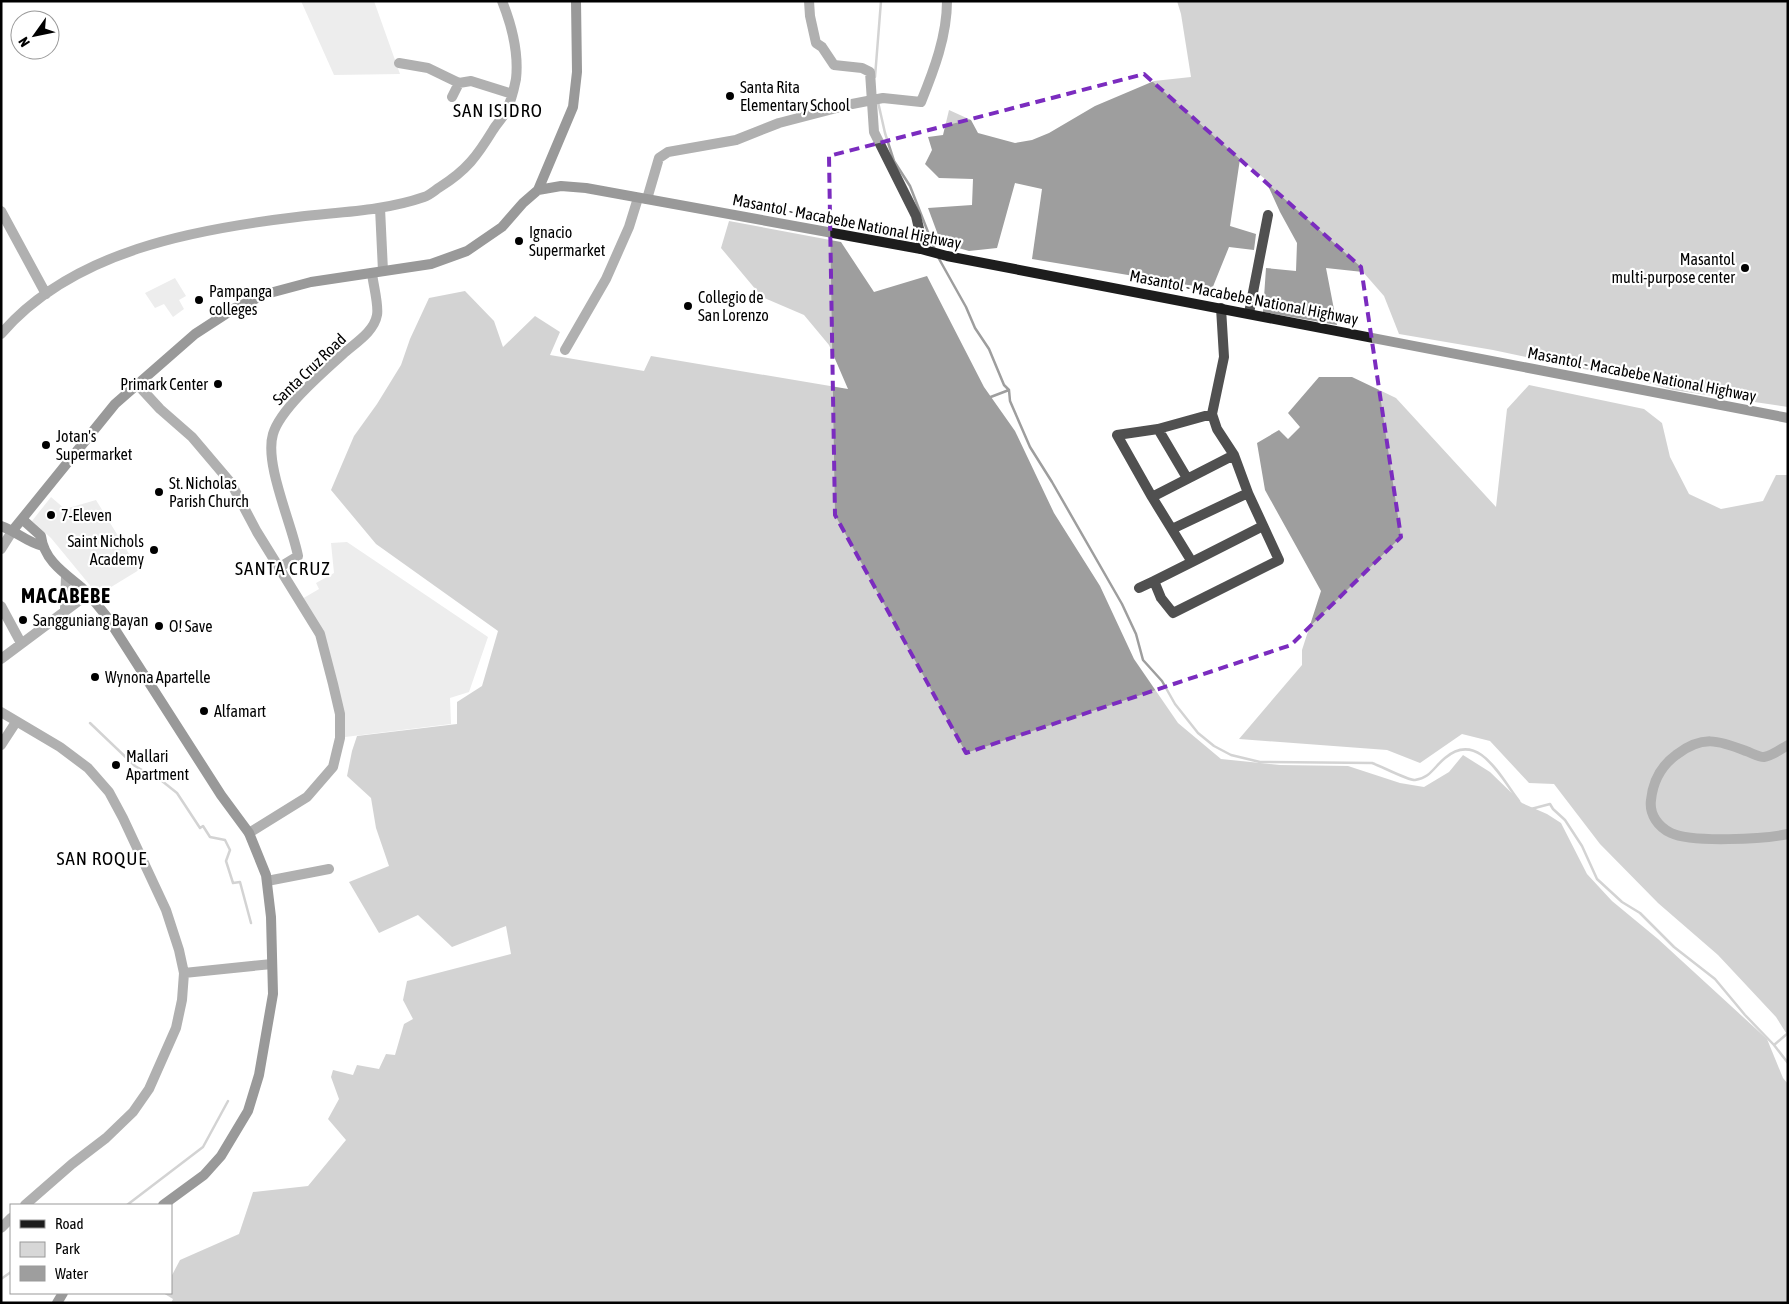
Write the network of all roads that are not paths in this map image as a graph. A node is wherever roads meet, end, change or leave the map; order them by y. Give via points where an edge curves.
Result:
1 (502, 1) edge
2 (576, 1) edge
3 (809, 1) edge
4 (947, 1) edge
5 (400, 63) dead end
6 (460, 83) junction
7 (512, 94) junction
8 (452, 98) dead end
9 (877, 100) junction
10 (538, 190) junction
11 (643, 198) junction
12 (380, 208) junction
13 (1, 212) edge
14 (1268, 215) dead end
15 (923, 250) junction
16 (383, 271) junction
17 (372, 273) junction
18 (46, 294) junction
19 (1221, 308) junction
20 (1249, 313) junction
21 (1, 334) edge
22 (565, 350) dead end
23 (137, 384) junction
24 (1212, 414) junction
25 (1788, 418) edge
26 (1158, 429) junction
27 (1234, 455) junction
28 (1187, 478) junction
29 (1248, 493) junction
30 (1152, 497) junction
31 (22, 519) junction
32 (1, 526) edge
33 (1263, 526) junction
34 (1172, 529) junction
35 (13, 530) junction
36 (43, 546) junction
37 (1, 549) edge
38 (1192, 562) junction
39 (280, 567) junction
40 (66, 576) junction
41 (1154, 581) junction
42 (1139, 588) dead end
43 (88, 594) junction
44 (1, 606) edge
45 (65, 610) junction
46 (21, 643) junction
47 (1, 659) edge
48 (1, 712) edge
49 (16, 722) junction
50 (1, 745) edge
51 (1788, 745) edge
52 (249, 833) junction
53 (1788, 834) edge
54 (329, 868) dead end
55 (267, 881) junction
56 (272, 964) junction
57 (184, 973) junction
58 (26, 1204) edge
59 (164, 1204) edge
60 (10, 1219) edge
61 (1, 1228) edge

1 - 7 street via 514,36 516,78
2 - 10 main road via 577,72 573,107
3 - 9 street via 816,42 834,65 870,72
4 - 9 street via 946,26 921,102
5 - 6 street via 428,68
6 - 7 street via 471,81
6 - 8 street
7 - 12 street via 506,111 476,157 457,177 425,196
9 - 11 street via 828,109 736,140 668,152 659,158
9 - 15 street via 874,132 916,216
10 - 11 main road, Masantol - Macabebe National Highway via 561,186
10 - 16 main road via 502,227 467,251 432,264
11 - 15 main road, Masantol - Macabebe National Highway
11 - 22 street via 606,279
12 - 16 street
12 - 18 street via 218,227 159,242 113,258
13 - 18 street
14 - 20 street
15 - 19 main road, Masantol - Macabebe National Highway
16 - 17 main road
17 - 23 main road via 311,282 266,294 235,308 195,334
17 - 39 street, Santa Cruz Road via 377,314 372,328 279,418 272,435 271,454 298,556
18 - 21 street
19 - 20 main road, Masantol - Macabebe National Highway
19 - 24 street via 1224,357
20 - 25 main road, Masantol - Macabebe National Highway
23 - 31 main road via 115,404
23 - 39 street via 192,437 231,484
24 - 26 street
24 - 27 street via 1217,429
26 - 28 street
26 - 30 street via 1117,435
27 - 28 street
27 - 29 street
28 - 30 street
29 - 33 street
29 - 34 street
30 - 34 street
31 - 35 main road
31 - 36 main road via 41,536
32 - 35 main road
33 - 38 street
33 - 41 street via 1279,560 1173,613 1161,598
34 - 38 street
35 - 36 main road
35 - 37 street
36 - 40 main road
38 - 41 street
39 - 52 street via 320,634 340,714 340,738 333,767 307,797
40 - 43 main road
40 - 45 street
41 - 42 street
43 - 45 street
43 - 52 main road via 107,617 221,795
44 - 46 street
45 - 46 street
46 - 47 street
48 - 49 street
49 - 50 street
49 - 57 street via 60,747 88,768 109,792 166,910
51 - 53 street via 1766,757 1716,740 1704,740 1665,764 1652,793 1652,813 1657,823 1682,837 1743,839
52 - 55 main road
54 - 55 street
55 - 56 main road
56 - 57 street
56 - 59 main road via 273,994 264,1052 248,1111 221,1156 204,1175
57 - 58 street via 176,1028 149,1089 133,1112 106,1138
60 - 61 street

